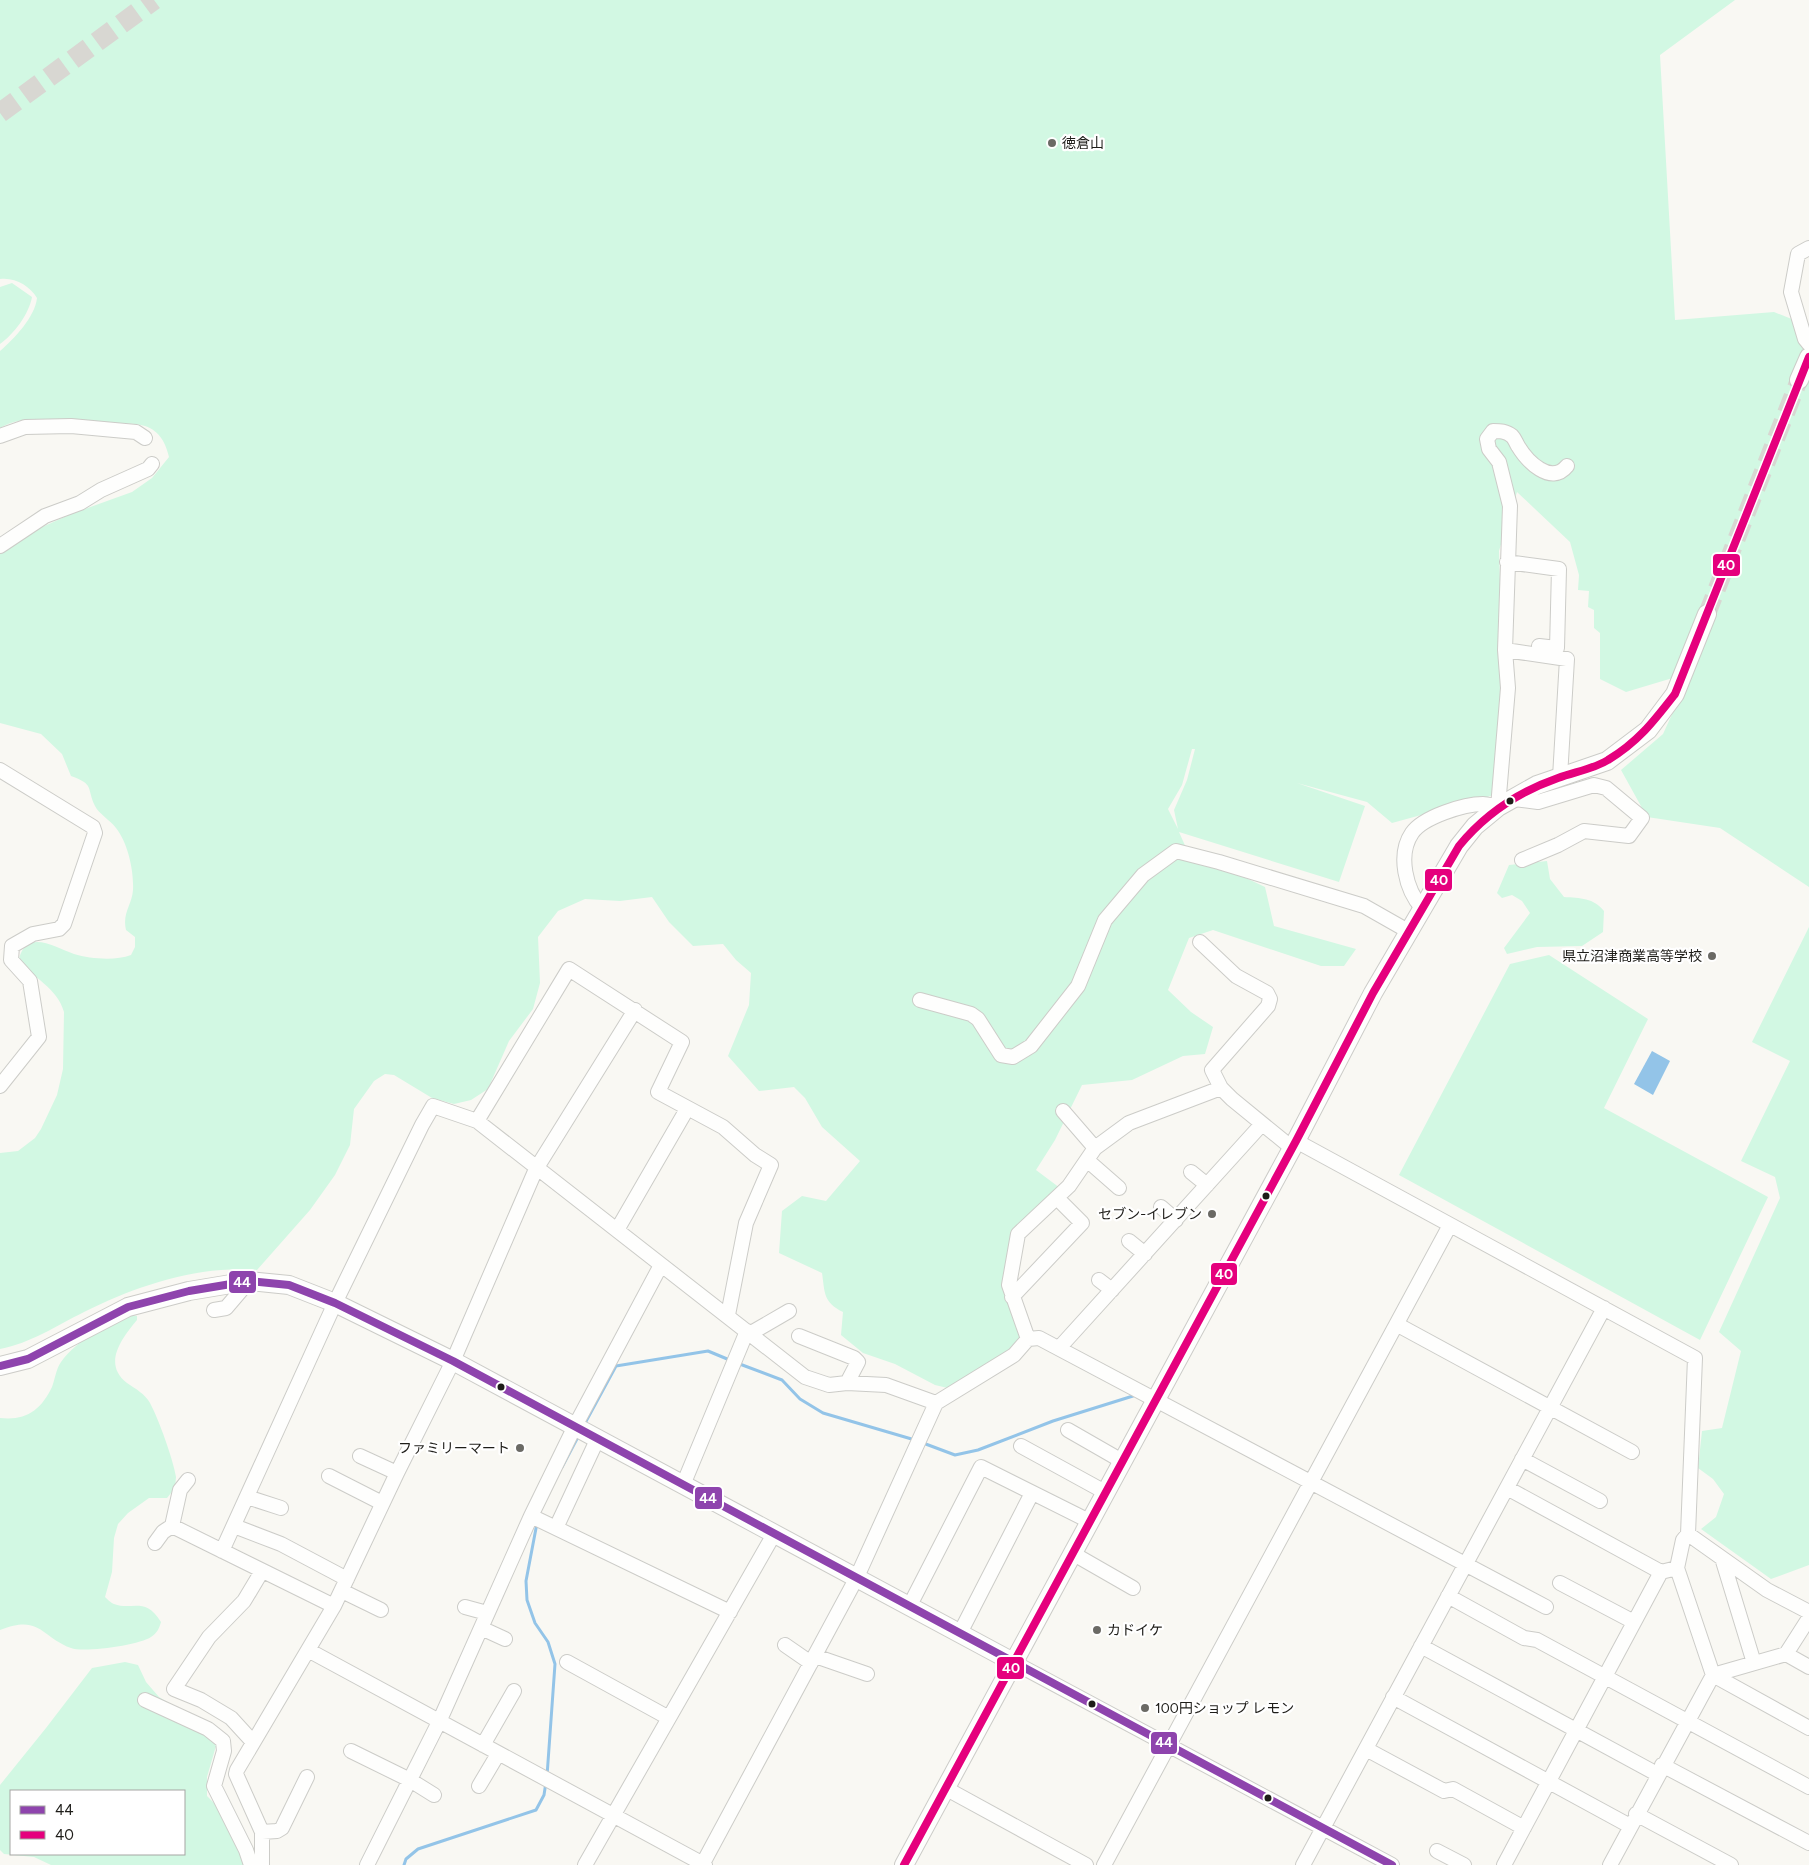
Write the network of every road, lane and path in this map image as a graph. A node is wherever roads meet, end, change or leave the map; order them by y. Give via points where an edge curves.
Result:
1 (1809, 248) edge
2 (1809, 344) edge
3 (1809, 357) edge
4 (1799, 380) tunnel mouth
5 (0, 436) edge
6 (146, 438) dead end
7 (152, 464) dead end
8 (1567, 466) dead end
9 (0, 546) edge
10 (1507, 562) junction
11 (1707, 614) tunnel mouth
12 (1505, 650) junction
13 (1523, 653) junction
14 (0, 770) edge
15 (1560, 777) junction
16 (1514, 798) junction
17 (1498, 807) junction
18 (1522, 860) dead end
19 (1422, 908) junction
20 (59, 929) junction
21 (1408, 932) junction
22 (74, 934) dead end
23 (1200, 942) dead end
24 (920, 1000) dead end
25 (635, 1010) junction
26 (0, 1086) edge
27 (1221, 1088) junction
28 (687, 1109) junction
29 (1063, 1111) dead end
30 (477, 1121) junction
31 (1262, 1124) junction
32 (1294, 1144) junction
33 (1095, 1148) junction
34 (1087, 1160) junction
35 (536, 1169) junction
36 (1191, 1172) dead end
37 (1207, 1185) junction
38 (1118, 1188) dead end
39 (1057, 1198) junction
40 (1161, 1207) dead end
41 (1176, 1220) junction
42 (1450, 1225) junction
43 (617, 1230) junction
44 (1129, 1241) dead end
45 (1144, 1254) junction
46 (661, 1264) junction
47 (1099, 1280) dead end
48 (249, 1282) junction
49 (1112, 1290) junction
50 (1012, 1297) junction
51 (335, 1303) junction
52 (1604, 1308) junction
53 (214, 1310) dead end
54 (789, 1311) dead end
55 (728, 1315) junction
56 (1398, 1325) junction
57 (749, 1332) junction
58 (799, 1336) dead end
59 (1028, 1340) junction
60 (1060, 1347) junction
61 (453, 1361) junction
62 (0, 1366) edge
63 (847, 1383) junction
64 (1155, 1400) junction
65 (936, 1403) junction
66 (1550, 1408) junction
67 (1068, 1430) dead end
68 (584, 1431) junction
69 (1022, 1446) dead end
70 (1632, 1452) dead end
71 (360, 1456) dead end
72 (1522, 1459) junction
73 (1122, 1461) junction
74 (397, 1472) junction
75 (330, 1476) dead end
76 (188, 1480) dead end
77 (1312, 1483) junction
78 (683, 1485) junction
79 (1507, 1488) junction
80 (1105, 1492) junction
81 (1032, 1493) junction
82 (247, 1497) junction
83 (1600, 1501) dead end
84 (382, 1503) junction
85 (280, 1508) dead end
86 (536, 1519) junction
87 (1089, 1521) junction
88 (172, 1526) junction
89 (234, 1526) junction
90 (556, 1528) junction
91 (774, 1534) junction
92 (1688, 1534) junction
93 (155, 1543) dead end
94 (222, 1551) junction
95 (1072, 1553) junction
96 (1722, 1558) junction
97 (1465, 1565) junction
98 (1677, 1568) junction
99 (262, 1571) junction
100 (1661, 1572) junction
101 (856, 1579) junction
102 (1560, 1583) dead end
103 (344, 1585) junction
104 (1134, 1588) dead end
105 (1448, 1596) junction
106 (334, 1606) junction
107 (466, 1607) dead end
108 (909, 1607) junction
109 (1546, 1607) dead end
110 (380, 1610) dead end
111 (730, 1612) junction
112 (1809, 1612) edge
113 (487, 1613) junction
114 (1809, 1618) edge
115 (1634, 1622) junction
116 (481, 1628) junction
117 (960, 1634) junction
118 (505, 1639) dead end
119 (785, 1645) dead end
120 (1421, 1646) junction
121 (308, 1650) junction
122 (1786, 1654) junction
123 (813, 1660) junction
124 (567, 1662) dead end
125 (1013, 1662) junction
126 (1754, 1663) junction
127 (1809, 1667) edge
128 (867, 1674) dead end
129 (1713, 1675) junction
130 (1606, 1676) junction
131 (514, 1691) dead end
132 (1393, 1697) junction
133 (144, 1700) dead end
134 (669, 1718) junction
135 (1686, 1721) junction
136 (439, 1722) junction
137 (1809, 1728) edge
138 (1576, 1730) junction
139 (252, 1742) junction
140 (483, 1745) junction
141 (1169, 1746) junction
142 (1366, 1748) junction
143 (351, 1751) dead end
144 (498, 1754) junction
145 (1660, 1770) junction
146 (307, 1777) dead end
147 (410, 1780) junction
148 (1549, 1781) junction
149 (479, 1786) dead end
150 (1809, 1787) edge
151 (946, 1788) junction
152 (434, 1795) dead end
153 (614, 1816) junction
154 (1633, 1820) junction
155 (1323, 1828) junction
156 (1524, 1828) junction
157 (262, 1832) junction
158 (1809, 1843) edge
159 (1437, 1851) dead end
160 (1613, 1864) edge
161 (251, 1865) edge
162 (262, 1865) edge
163 (367, 1865) edge
164 (585, 1865) edge
165 (704, 1865) edge
166 (904, 1865) edge
167 (1086, 1865) edge
168 (1104, 1865) edge
169 (1303, 1865) edge
170 (1392, 1865) edge
171 (1464, 1865) edge
172 (1504, 1865) edge
173 (1731, 1865) edge

1 - 2 street via 1798,254 1791,292
3 - 4 main road
5 - 6 street via 25,427 71,426 136,432
7 - 9 street via 80,503 45,516
8 - 10 street via 1562,472 1545,472 1532,463 1513,437 1503,431 1493,431 1487,439 1489,449 1499,462 1510,506
10 - 12 street
10 - 13 street via 1560,569 1556,648 1529,645
11 - 15 main road via 1675,694 1648,730 1607,761
12 - 13 street
12 - 17 street via 1508,688
13 - 15 street via 1567,659
14 - 20 street via 93,828 95,833 91,866 79,900
15 - 16 main road
16 - 17 main road
16 - 18 street via 1538,802 1594,785 1606,788 1642,818 1629,836 1584,831
17 - 19 main road via 1475,826 1459,846
17 - 19 street via 1483,804 1442,812 1413,832 1406,846 1406,878 1414,899
19 - 21 main road
20 - 22 street
20 - 26 street via 33,934 12,946 12,960 30,981 39,1037
21 - 24 street via 1364,906 1176,851 1143,875 1105,920 1078,986 1031,1046 1013,1057 1001,1055 978,1019 971,1014
21 - 32 main road
23 - 27 street via 1236,976 1267,993 1270,999 1268,1006 1212,1070
25 - 28 street via 682,1042 658,1092
25 - 30 street via 569,969
25 - 35 street
27 - 31 street
27 - 33 street via 1129,1123
28 - 43 street
28 - 55 street via 723,1127 771,1165 746,1223
29 - 33 street
30 - 35 street
30 - 51 street via 433,1106
31 - 32 street
31 - 37 street
32 - 42 street
32 - 64 main road
33 - 34 street
34 - 38 street
34 - 39 street
35 - 43 street
35 - 61 street
36 - 37 street
37 - 41 street
39 - 50 street via 1018,1234 1008,1285
39 - 50 street via 1082,1223
40 - 41 street
41 - 45 street
42 - 52 street
42 - 56 street
43 - 46 street
44 - 45 street
45 - 49 street
46 - 55 street
46 - 68 street
47 - 49 street
48 - 51 main road via 289,1285
48 - 53 street via 226,1308
48 - 62 main road via 189,1291 128,1307 28,1359
49 - 60 street
50 - 59 street
51 - 61 main road
51 - 82 street
52 - 66 street
52 - 92 street via 1694,1358
54 - 57 street
55 - 57 street
56 - 66 street
56 - 77 street
57 - 63 street via 805,1377 829,1385
57 - 78 street
58 - 63 street via 854,1358 858,1362
59 - 60 street via 1039,1338
59 - 65 street via 1014,1355
60 - 64 street
61 - 68 main road
61 - 74 street
63 - 65 street via 886,1385
64 - 73 main road
64 - 77 street
65 - 101 street
66 - 70 street
66 - 72 street
67 - 73 street
68 - 78 main road
68 - 86 street
68 - 90 street
69 - 80 street
71 - 74 street
72 - 79 street
72 - 83 street
73 - 80 main road
74 - 84 street
75 - 84 street
76 - 88 street via 180,1490
77 - 97 street
77 - 141 street
78 - 91 main road
79 - 97 street
79 - 100 street
80 - 87 main road
81 - 87 street
81 - 108 street via 981,1467
81 - 117 street
82 - 85 street
82 - 89 street
84 - 103 street
86 - 90 street
86 - 113 street
87 - 95 main road
88 - 93 street
88 - 94 street
89 - 94 street
89 - 103 street via 281,1544
90 - 111 street
91 - 101 main road
91 - 111 street
92 - 96 street
92 - 98 street via 1683,1540
94 - 99 street
95 - 104 street
95 - 125 main road
96 - 112 street via 1767,1590
96 - 126 street
97 - 105 street
97 - 109 street
98 - 100 street
98 - 129 street
99 - 106 street
99 - 139 street via 244,1602 209,1637 174,1689 231,1718
100 - 115 street
101 - 108 main road
101 - 123 street
102 - 115 street
103 - 106 street
103 - 110 street
105 - 120 street
105 - 130 street via 1524,1638 1537,1640
106 - 121 street
107 - 113 street
108 - 117 main road
111 - 134 street
113 - 116 street
114 - 122 street
115 - 130 street
116 - 118 street
116 - 136 street
117 - 125 main road
119 - 123 street
120 - 132 street
120 - 138 street
121 - 136 street
121 - 139 street
122 - 126 street
122 - 127 street
123 - 128 street
123 - 165 street
124 - 134 street
125 - 141 street
125 - 151 main road
126 - 129 street
129 - 135 street
129 - 137 street
130 - 135 street
130 - 138 street
131 - 140 street
132 - 142 street
132 - 148 street
133 - 161 street via 208,1729 223,1741 224,1751 214,1786
134 - 153 street
135 - 145 street
135 - 150 street
136 - 140 street
136 - 147 street
138 - 145 street
138 - 148 street
139 - 157 street via 236,1774
140 - 144 street
141 - 155 street
141 - 168 street
142 - 155 street
142 - 156 street via 1444,1791 1453,1789
143 - 147 street
144 - 149 street
144 - 153 street
145 - 154 street
145 - 158 street
146 - 157 street via 282,1828
147 - 152 street
147 - 163 street
148 - 154 street
148 - 156 street
151 - 166 main road
151 - 167 street
153 - 164 street
153 - 165 street
154 - 160 street
154 - 173 street
155 - 169 street
155 - 170 street
156 - 172 street
157 - 162 street
159 - 171 street

